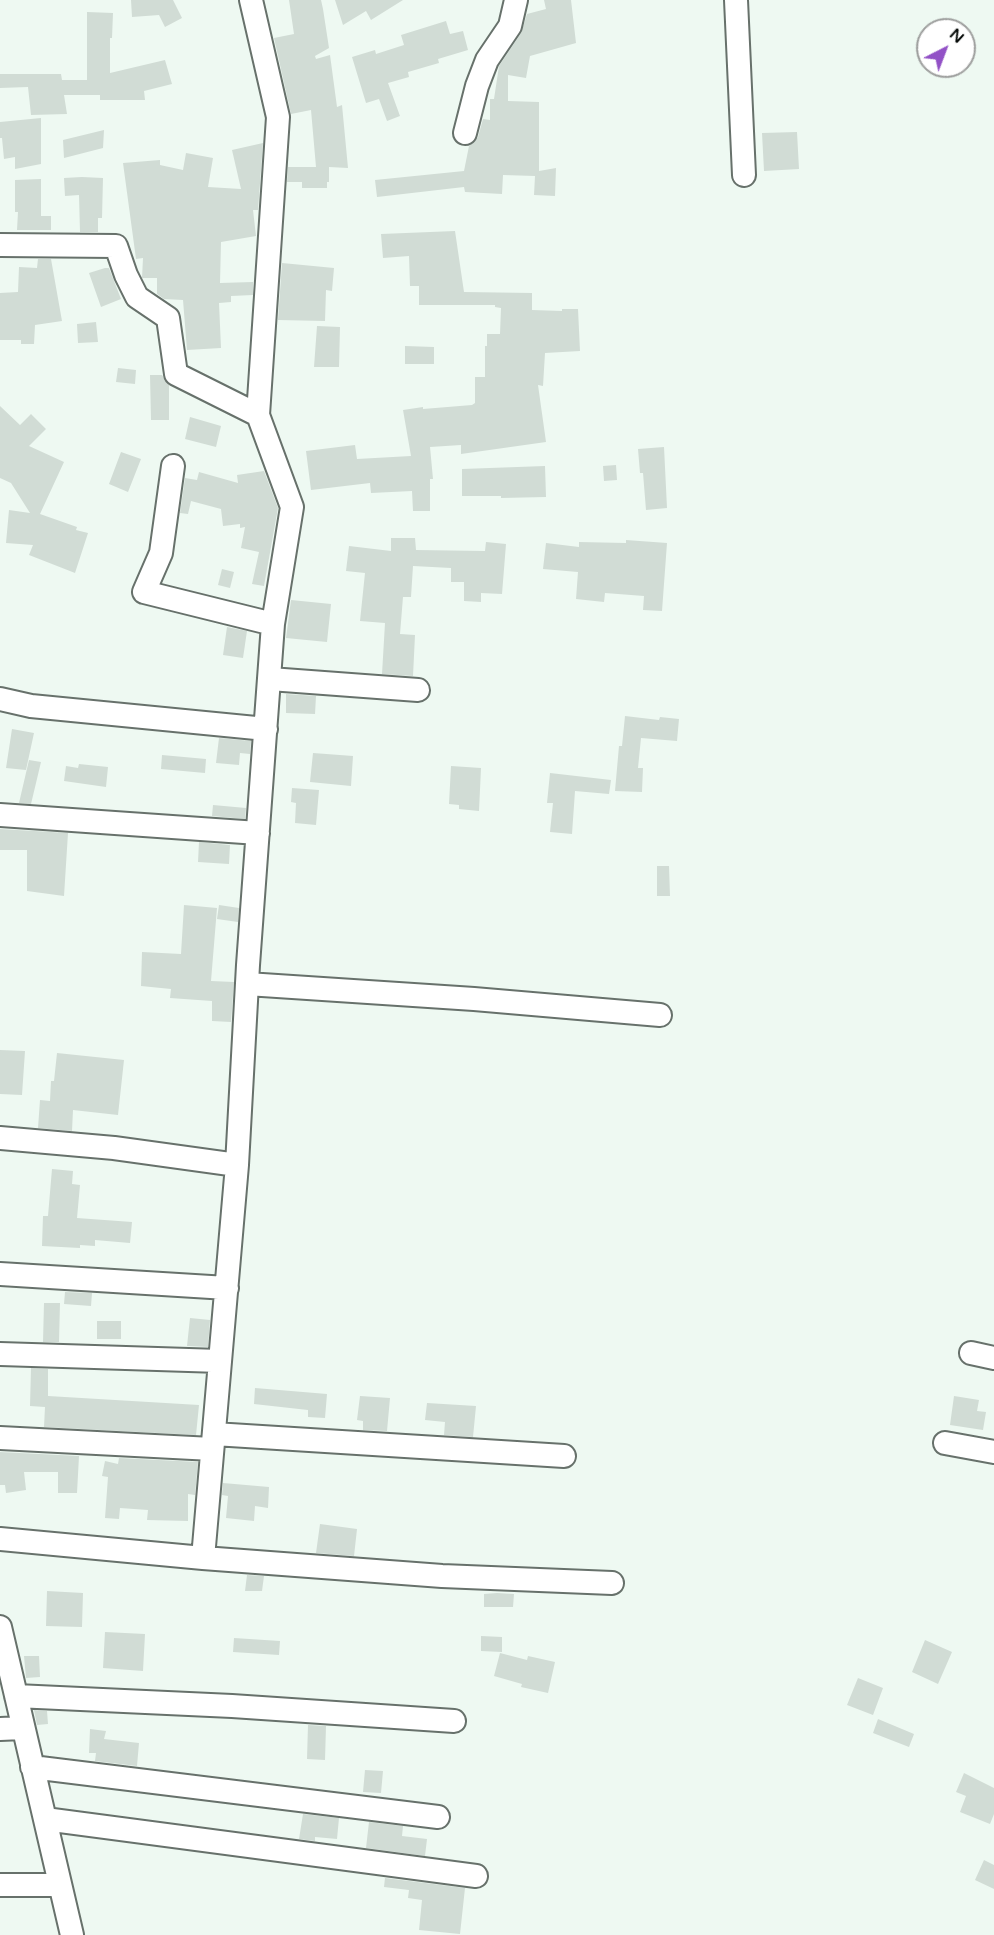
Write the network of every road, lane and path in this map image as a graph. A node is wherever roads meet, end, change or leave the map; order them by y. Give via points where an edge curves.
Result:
1 (251, 0) edge
2 (516, 0) edge
3 (736, 0) edge
4 (465, 133) dead end
5 (744, 175) dead end
6 (0, 245) edge
7 (258, 415) junction
8 (173, 466) dead end
9 (273, 624) junction
10 (270, 680) junction
11 (418, 690) dead end
12 (0, 699) edge
13 (266, 729) junction
14 (0, 815) edge
15 (258, 833) junction
16 (247, 984) junction
17 (660, 1015) dead end
18 (0, 1138) edge
19 (237, 1165) junction
20 (0, 1274) edge
21 (226, 1288) junction
22 (971, 1353) dead end
23 (0, 1354) edge
24 (994, 1358) edge
25 (220, 1361) junction
26 (0, 1438) edge
27 (213, 1441) junction
28 (945, 1443) dead end
29 (994, 1452) edge
30 (564, 1456) dead end
31 (0, 1539) edge
32 (203, 1558) junction
33 (612, 1583) dead end
34 (0, 1626) edge
35 (16, 1696) junction
36 (454, 1721) dead end
37 (23, 1728) junction
38 (0, 1729) edge
39 (33, 1767) junction
40 (438, 1817) dead end
41 (45, 1820) junction
42 (476, 1876) dead end
43 (0, 1885) edge
44 (60, 1885) junction
45 (72, 1935) edge

1 - 7 street via 278,117
2 - 4 street via 510,26 487,60 477,86
3 - 5 street
6 - 7 street via 116,246 137,297 168,318 176,374
7 - 9 street via 292,507
8 - 9 street via 161,553 144,592
9 - 10 street
10 - 11 street
10 - 13 street
12 - 13 street via 31,706
13 - 15 street
14 - 15 street
15 - 16 street
16 - 17 street
16 - 19 street
18 - 19 street
19 - 21 street
20 - 21 street
21 - 25 street
22 - 24 street
23 - 25 street
25 - 27 street
26 - 27 street
27 - 30 street
27 - 32 street
28 - 29 street
31 - 32 street
32 - 33 street via 442,1576
34 - 35 street
35 - 36 street
35 - 37 street
37 - 38 street
37 - 39 street
39 - 40 street
39 - 41 street
41 - 42 street
41 - 44 street
43 - 44 street
44 - 45 street

